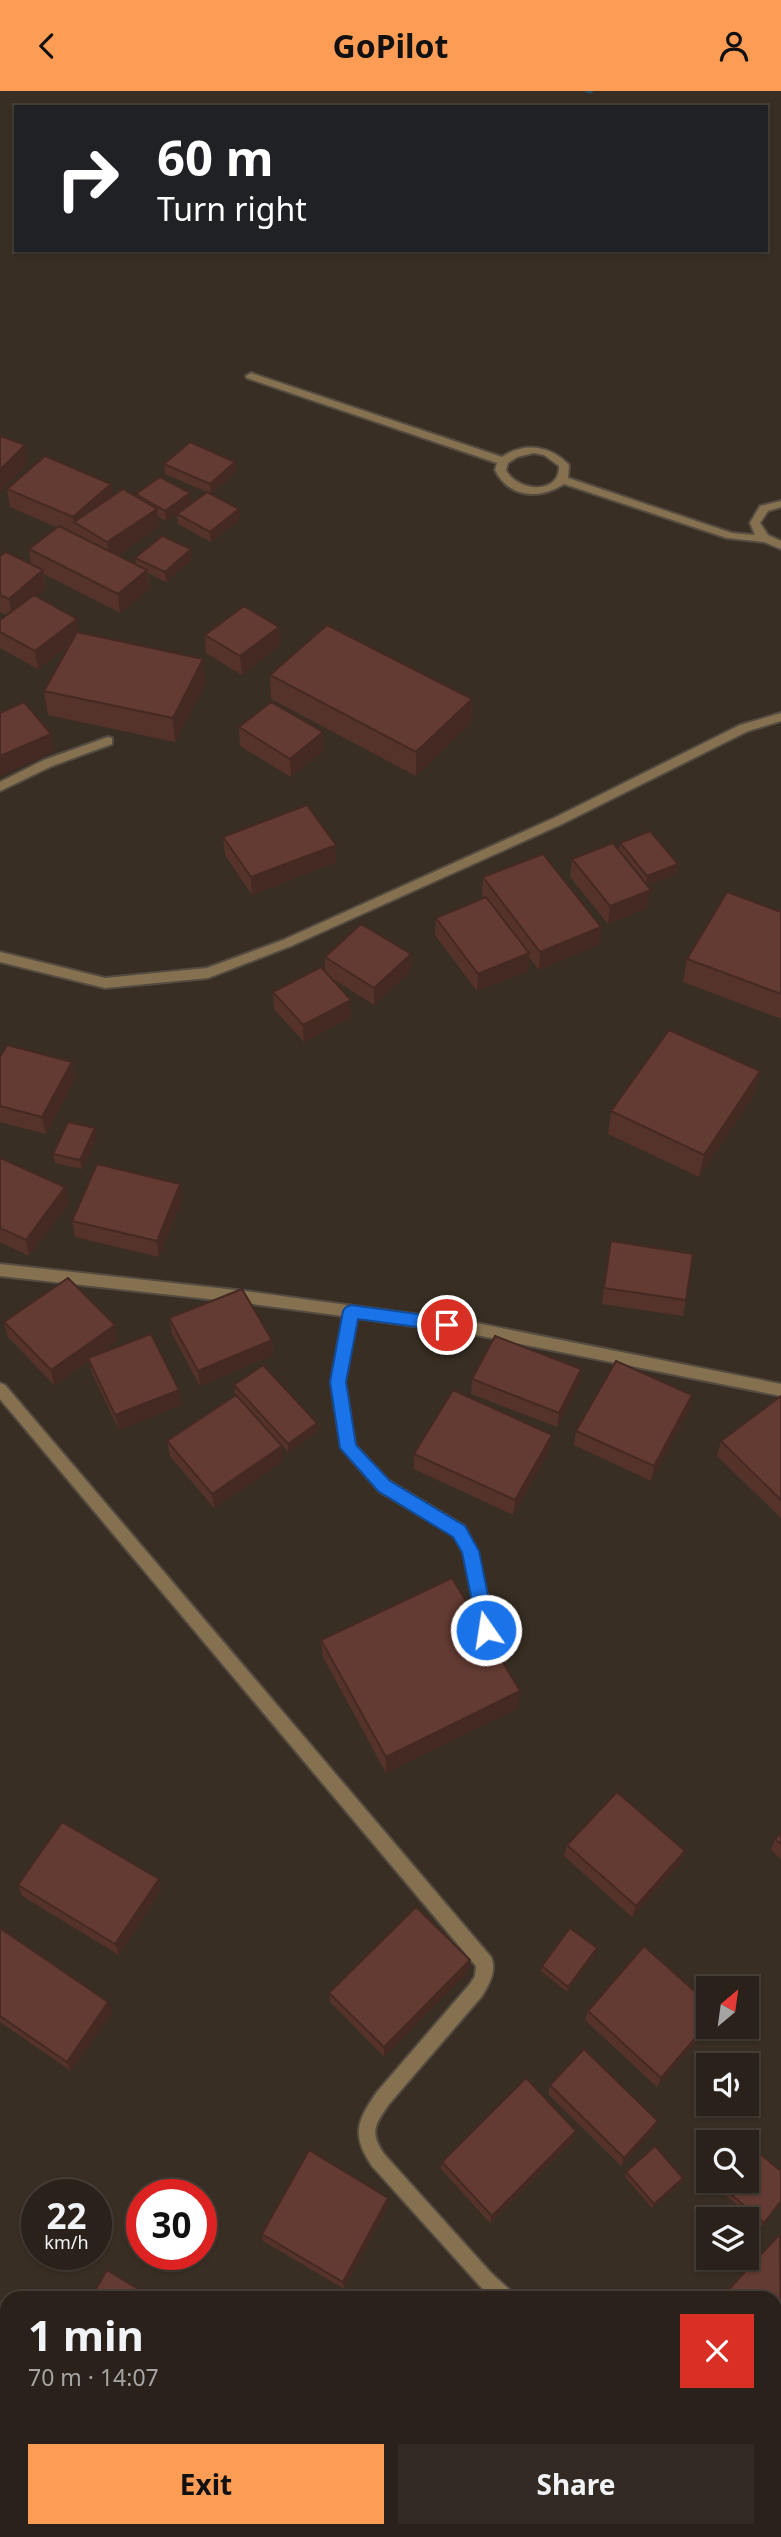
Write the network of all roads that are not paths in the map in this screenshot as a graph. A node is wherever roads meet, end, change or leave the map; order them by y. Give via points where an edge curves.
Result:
1 (251, 376) dead end
2 (503, 461) junction
3 (562, 480) junction
4 (781, 504) edge
5 (764, 539) junction
6 (781, 545) edge
7 (781, 717) edge
8 (108, 741) dead end
9 (0, 787) edge
10 (0, 957) edge
11 (0, 1270) edge
12 (351, 1311) junction
13 (0, 1389) edge
14 (781, 1390) edge
15 (486, 1630) edge
16 (498, 2291) edge

1 - 2 street
2 - 3 street via 522,451 547,452 564,464
2 - 3 street via 501,477 518,489 543,491
3 - 5 street via 731,536
4 - 5 street via 764,508 754,523
5 - 6 street
7 - 10 street via 744,728 558,821 287,943 208,973 105,983
8 - 9 street
11 - 12 street
12 - 14 street via 471,1328
12 - 15 street via 338,1382 348,1448 384,1486 459,1531 470,1551
13 - 16 street via 485,1962 476,1990 383,2097 367,2123 366,2142

